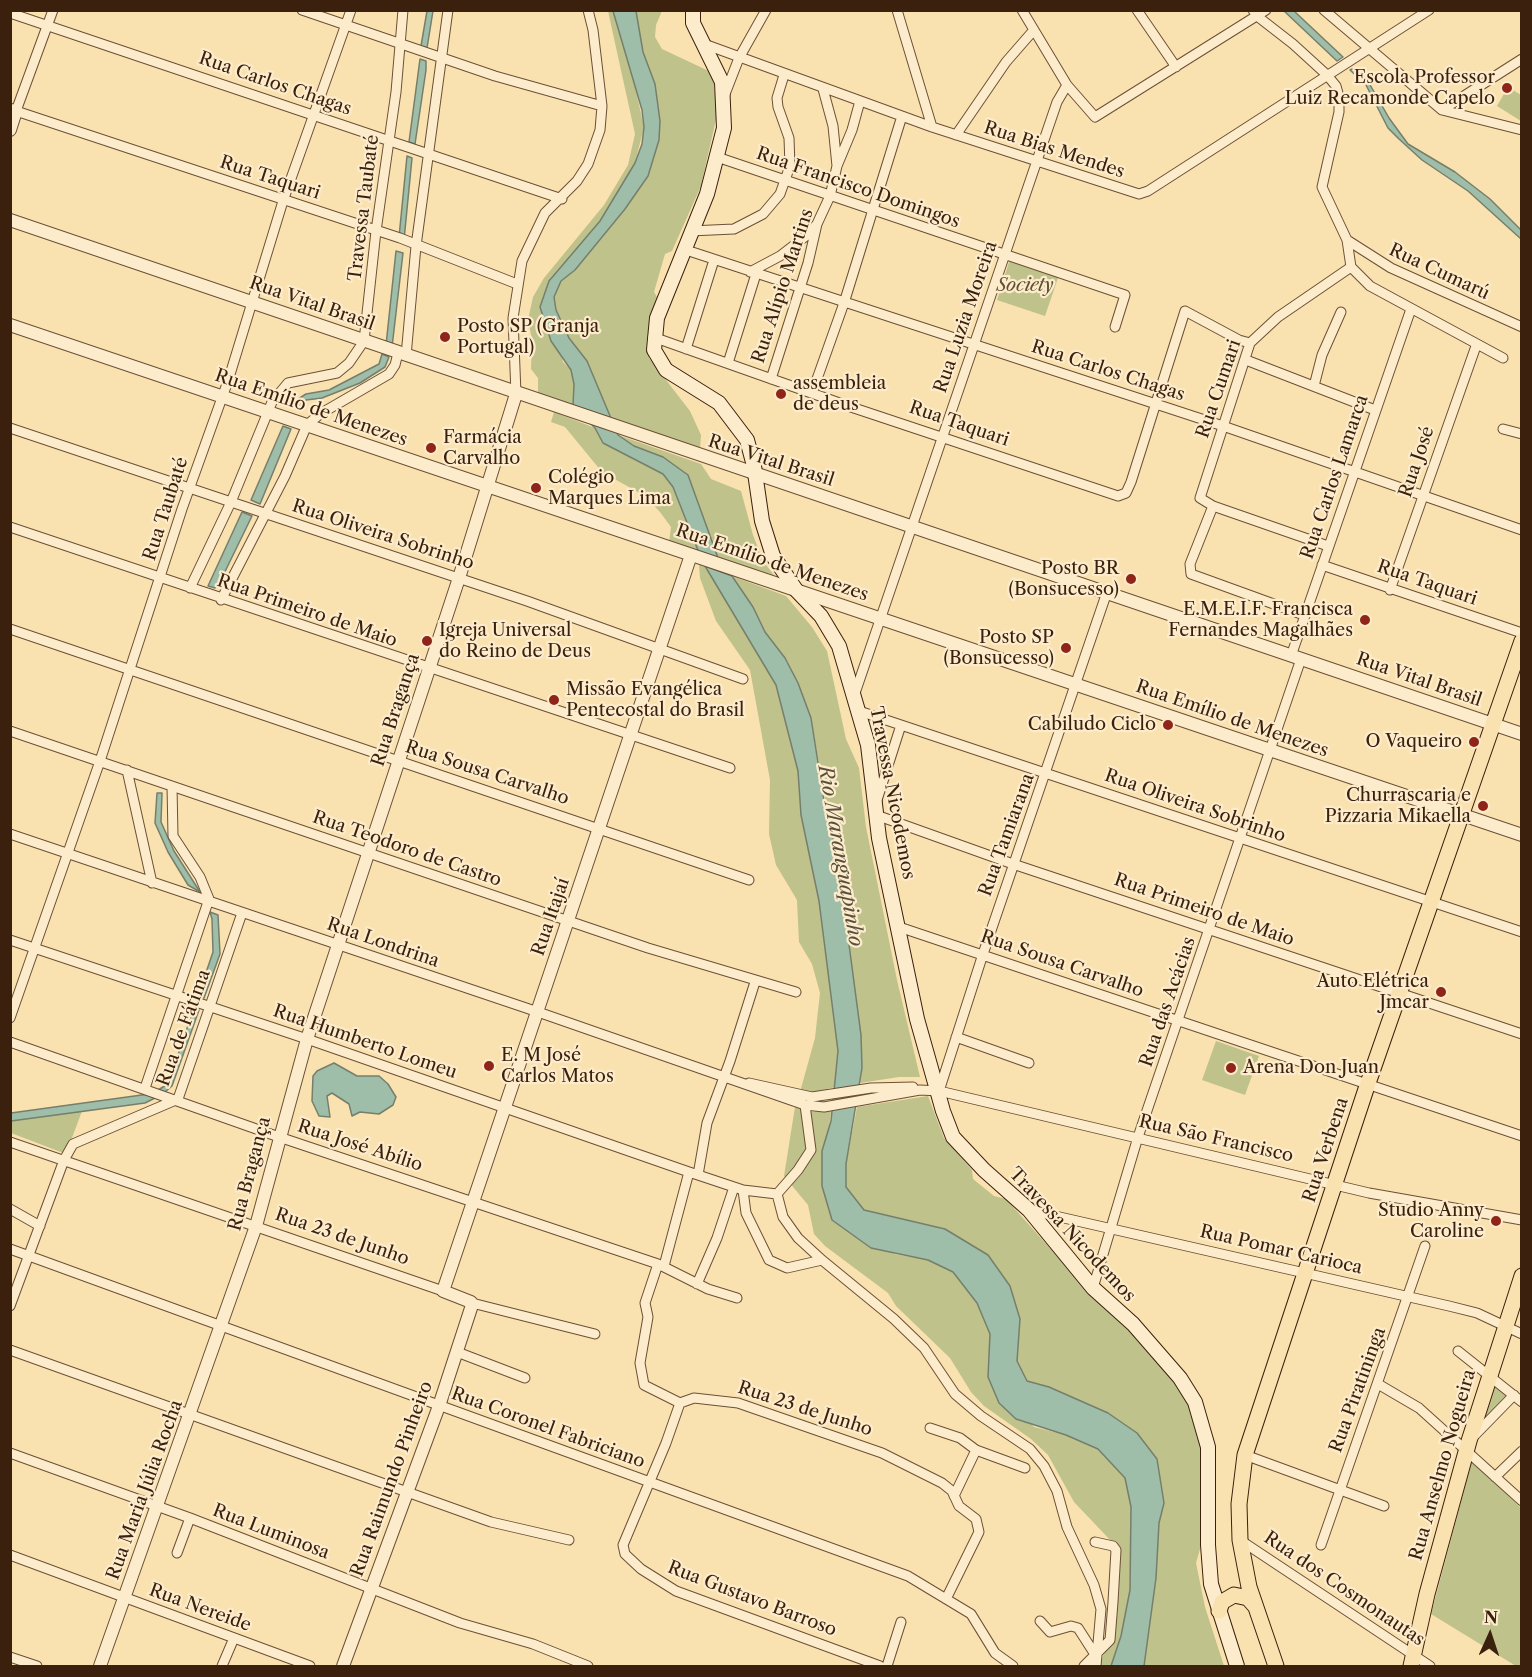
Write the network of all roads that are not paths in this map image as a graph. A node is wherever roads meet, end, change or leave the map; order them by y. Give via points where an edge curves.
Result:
1 (52, 10) edge
2 (302, 10) edge
3 (351, 10) edge
4 (403, 10) edge
5 (448, 10) edge
6 (588, 10) edge
7 (693, 10) edge
8 (766, 10) edge
9 (897, 10) edge
10 (1023, 10) edge
11 (1137, 10) edge
12 (1266, 10) edge
13 (1324, 10) edge
14 (1429, 10) edge
15 (10, 13) edge
16 (1255, 14) edge
17 (47, 25) junction
18 (346, 25) junction
19 (1033, 31) junction
20 (704, 44) junction
21 (401, 45) junction
22 (1367, 49) junction
23 (739, 58) junction
24 (442, 59) junction
25 (1521, 59) edge
26 (1176, 67) junction
27 (784, 75) junction
28 (1327, 75) junction
29 (1067, 85) junction
30 (823, 89) junction
31 (725, 95) junction
32 (860, 101) junction
33 (602, 106) junction
34 (1442, 110) junction
35 (13, 111) edge
36 (316, 115) junction
37 (902, 116) junction
38 (932, 127) junction
39 (10, 130) edge
40 (1521, 130) edge
41 (956, 135) junction
42 (389, 140) junction
43 (429, 153) junction
44 (717, 157) junction
45 (1036, 162) junction
46 (837, 166) junction
47 (786, 181) junction
48 (830, 196) junction
49 (562, 199) junction
50 (283, 201) junction
51 (872, 210) junction
52 (10, 220) edge
53 (817, 224) junction
54 (376, 231) junction
55 (690, 231) junction
56 (1347, 240) junction
57 (417, 246) junction
58 (683, 249) junction
59 (1005, 254) junction
60 (714, 260) junction
61 (1351, 267) junction
62 (753, 273) junction
63 (516, 284) junction
64 (800, 289) junction
65 (252, 303) junction
66 (844, 303) junction
67 (1411, 309) junction
68 (1341, 312) dead end
69 (10, 325) edge
70 (1114, 327) dead end
71 (1521, 327) edge
72 (653, 337) junction
73 (364, 341) junction
74 (1250, 343) junction
75 (974, 345) junction
76 (1476, 346) junction
77 (686, 348) junction
78 (402, 354) junction
79 (1503, 358) dead end
80 (1246, 360) junction
81 (728, 363) junction
82 (771, 379) junction
83 (1314, 386) junction
84 (812, 393) junction
85 (516, 394) junction
86 (221, 398) junction
87 (1155, 405) junction
88 (1375, 410) junction
89 (266, 413) junction
90 (307, 425) junction
91 (1223, 426) junction
92 (10, 428) edge
93 (1503, 429) dead end
94 (1521, 434) edge
95 (943, 437) junction
96 (754, 474) junction
97 (1355, 474) junction
98 (190, 487) junction
99 (489, 487) junction
100 (1423, 497) junction
101 (231, 502) junction
102 (1213, 506) junction
103 (266, 514) junction
104 (912, 526) junction
105 (10, 527) edge
106 (1521, 531) edge
107 (1329, 546) junction
108 (695, 556) junction
109 (1322, 565) junction
110 (459, 578) junction
111 (161, 579) junction
112 (190, 588) junction
113 (796, 590) junction
114 (1390, 590) junction
115 (1107, 592) junction
116 (221, 600) junction
117 (1305, 615) junction
118 (881, 619) junction
119 (10, 629) edge
120 (1521, 633) edge
121 (1521, 641) edge
122 (659, 648) junction
123 (1296, 657) junction
124 (128, 669) junction
125 (428, 669) junction
126 (743, 679) dead end
127 (1077, 685) junction
128 (854, 696) junction
129 (859, 711) junction
130 (901, 725) junction
131 (1494, 725) junction
132 (10, 731) edge
133 (1521, 734) edge
134 (631, 736) junction
135 (1269, 752) junction
136 (100, 761) junction
137 (398, 761) junction
138 (730, 768) dead end
139 (128, 770) junction
140 (1046, 773) junction
141 (172, 786) junction
142 (876, 809) junction
143 (1462, 815) junction
144 (601, 829) junction
145 (10, 834) edge
146 (1521, 835) edge
147 (1240, 839) junction
148 (67, 853) junction
149 (368, 853) junction
150 (1013, 864) junction
151 (749, 880) dead end
152 (152, 883) junction
153 (209, 902) junction
154 (1433, 902) junction
155 (242, 913) junction
156 (569, 921) junction
157 (899, 927) junction
158 (1210, 929) junction
159 (1521, 932) edge
160 (10, 940) edge
161 (337, 945) junction
162 (34, 948) junction
163 (983, 954) junction
164 (755, 982) junction
165 (796, 992) dead end
166 (1400, 994) junction
167 (175, 996) junction
168 (210, 1007) junction
169 (538, 1012) junction
170 (10, 1018) edge
171 (1180, 1021) junction
172 (1521, 1034) edge
173 (956, 1037) junction
174 (307, 1039) junction
175 (10, 1042) edge
176 (1029, 1063) dead end
177 (724, 1076) junction
178 (745, 1083) junction
179 (1367, 1086) junction
180 (145, 1088) junction
181 (939, 1090) junction
182 (178, 1099) junction
183 (805, 1106) junction
184 (505, 1107) junction
185 (1521, 1136) edge
186 (279, 1137) junction
187 (1138, 1137) junction
188 (10, 1142) edge
189 (64, 1160) junction
190 (693, 1174) junction
191 (1335, 1184) junction
192 (739, 1188) junction
193 (777, 1194) junction
194 (473, 1201) junction
195 (10, 1209) edge
196 (1029, 1210) junction
197 (1521, 1220) edge
198 (40, 1226) junction
199 (256, 1226) junction
200 (1110, 1227) junction
201 (1425, 1246) dead end
202 (10, 1249) edge
203 (28, 1255) junction
204 (822, 1260) junction
205 (661, 1265) junction
206 (1307, 1274) junction
207 (1521, 1276) edge
208 (697, 1284) junction
209 (1093, 1288) junction
210 (443, 1291) junction
211 (1409, 1296) junction
212 (736, 1298) dead end
213 (472, 1303) junction
214 (10, 1306) edge
215 (222, 1325) junction
216 (1506, 1325) junction
217 (1521, 1334) edge
218 (595, 1335) dead end
219 (10, 1350) edge
220 (1458, 1351) dead end
221 (457, 1352) junction
222 (1488, 1375) junction
223 (525, 1377) dead end
224 (1378, 1384) junction
225 (1518, 1398) edge
226 (680, 1403) junction
227 (439, 1406) junction
228 (191, 1414) junction
229 (930, 1428) dead end
230 (1467, 1446) junction
231 (976, 1450) junction
232 (1521, 1451) edge
233 (10, 1453) edge
234 (1245, 1455) junction
235 (1025, 1468) dead end
236 (1494, 1477) junction
237 (651, 1482) junction
238 (1339, 1491) junction
239 (406, 1493) junction
240 (954, 1496) junction
241 (1521, 1501) edge
242 (158, 1506) junction
243 (1384, 1506) dead end
244 (190, 1518) junction
245 (568, 1540) dead end
246 (1239, 1540) junction
247 (1095, 1542) dead end
248 (1321, 1545) dead end
249 (177, 1553) dead end
250 (10, 1555) edge
251 (371, 1588) junction
252 (125, 1598) junction
253 (946, 1599) junction
254 (1256, 1606) junction
255 (1219, 1611) junction
256 (1040, 1621) dead end
257 (901, 1622) dead end
258 (234, 1638) junction
259 (1096, 1656) junction
260 (10, 1657) edge
261 (1412, 1661) edge
262 (37, 1666) edge
263 (100, 1666) edge
264 (222, 1666) edge
265 (310, 1666) edge
266 (343, 1666) edge
267 (588, 1666) edge
268 (880, 1666) edge
269 (887, 1666) edge
270 (1013, 1666) edge
271 (1084, 1666) edge
272 (1096, 1666) edge
273 (1237, 1666) edge
274 (1276, 1666) edge
275 (1430, 1666) edge

1 - 17 street
2 - 18 street
3 - 18 street, Rua Taubaté
4 - 21 street, Travessa Taubaté
5 - 24 street
6 - 33 street, Rua Bragança
7 - 20 main road via 693,23
8 - 23 street
9 - 38 street
10 - 19 street
11 - 26 street
12 - 16 street
13 - 22 street
14 - 22 street, Rua Bias Mendes
15 - 17 street, Rua Carlos Chagas
16 - 26 street
16 - 28 street
17 - 35 street
17 - 36 street, Rua Carlos Chagas
18 - 21 street
18 - 36 street, Rua Taubaté
19 - 29 street
19 - 41 street via 1006,62
20 - 23 street, Rua Bias Mendes
20 - 31 main road
21 - 24 street
21 - 42 street, Travessa Taubaté
22 - 28 street, Rua Bias Mendes
22 - 34 street
23 - 27 street, Rua Bias Mendes
23 - 31 street
24 - 33 street
24 - 43 street
25 - 34 street
26 - 29 street via 1098,117
27 - 30 street, Rua Bias Mendes
27 - 47 street via 777,98 789,138
28 - 45 street, Rua Bias Mendes via 1148,191 1132,193
28 - 56 street via 1336,86 1340,102 1322,187
29 - 45 street, Rua Luzia Moreira
30 - 32 street, Rua Bias Mendes
30 - 46 street via 833,126
31 - 44 main road via 724,128
32 - 37 street, Rua Bias Mendes
32 - 46 street, Rua Alípio Martins
33 - 49 street, Rua Bragança via 594,150
34 - 40 street
35 - 39 street
35 - 50 street, Rua Taquari
36 - 42 street, Rua Carlos Chagas
36 - 50 street, Rua Taubaté
37 - 38 street, Rua Bias Mendes
37 - 51 street
38 - 41 street, Rua Bias Mendes
41 - 45 street, Rua Bias Mendes
42 - 43 street, Rua Carlos Chagas
42 - 54 street, Travessa Taubaté
43 - 49 street, Rua Carlos Chagas
43 - 57 street
44 - 47 street, Rua Francisco Domingos
44 - 55 main road
45 - 59 street, Rua Luzia Moreira
46 - 48 street, Rua Alípio Martins
47 - 48 street, Rua Francisco Domingos
47 - 55 street via 773,204 749,223 718,232
48 - 51 street, Rua Francisco Domingos
48 - 53 street, Rua Alípio Martins
49 - 63 street, Rua Bragança via 545,213 536,229
50 - 54 street, Rua Taquari
50 - 65 street, Rua Taubaté
51 - 59 street, Rua Francisco Domingos
51 - 66 street
52 - 65 street, Rua Vital Brasil
53 - 62 street via 807,236
53 - 64 street, Rua Alípio Martins
54 - 57 street, Rua Taquari
54 - 73 street, Travessa Taubaté
55 - 58 main road
56 - 61 street
56 - 71 street, Rua Cumarú via 1391,268
57 - 63 street, Rua Taquari
57 - 78 street
58 - 60 street, Rua Carlos Chagas
58 - 72 main road
59 - 70 street, Rua Francisco Domingos via 1125,295
59 - 75 street, Rua Luzia Moreira
60 - 62 street, Rua Carlos Chagas
60 - 77 street
61 - 67 street via 1370,286
61 - 74 street, Rua Cumari via 1278,317
62 - 64 street, Rua Carlos Chagas
62 - 81 street
63 - 85 street, Rua Bragança via 512,338
64 - 66 street, Rua Carlos Chagas
64 - 82 street, Rua Alípio Martins
65 - 73 street, Rua Vital Brasil
65 - 86 street, Rua Taubaté
66 - 75 street, Rua Carlos Chagas
66 - 84 street
67 - 76 street
67 - 88 street, Rua Carlos Lamarca
68 - 83 street via 1322,355
69 - 86 street, Rua Emílio de Menezes
72 - 77 street, Rua Taquari
72 - 96 main road, Travessa Nicodemos via 654,350 666,370 719,403 736,422 747,440
73 - 78 street, Rua Vital Brasil
73 - 89 street, Travessa Taubaté via 337,373 288,383
74 - 80 street, Rua Cumari
74 - 87 street via 1185,311
75 - 87 street, Rua Carlos Chagas
75 - 95 street, Rua Luzia Moreira
76 - 79 street
76 - 100 street, Rua José
77 - 81 street, Rua Taquari
78 - 85 street, Rua Vital Brasil
78 - 90 street via 389,374
80 - 83 street
80 - 91 street, Rua Cumari
81 - 82 street, Rua Taquari
82 - 84 street, Rua Taquari
83 - 88 street
84 - 95 street, Rua Taquari
85 - 96 street, Rua Vital Brasil
85 - 99 street, Rua Bragança
86 - 89 street, Rua Emílio de Menezes
86 - 98 street, Rua Taubaté
87 - 91 street, Rua Carlos Chagas
87 - 95 street, Rua Taquari via 1126,493 1118,496
88 - 97 street, Rua Carlos Lamarca
89 - 90 street, Rua Emílio de Menezes
89 - 101 street, Travessa Taubaté
90 - 99 street, Rua Emílio de Menezes
90 - 103 street
91 - 97 street, Rua Carlos Chagas
91 - 102 street, Rua Cumari via 1200,496
92 - 98 street, Rua Oliveira Sobrinho
93 - 94 street
95 - 104 street, Rua Luzia Moreira
96 - 104 street, Rua Vital Brasil
96 - 113 main road, Travessa Nicodemos via 766,538
97 - 100 street, Rua Carlos Chagas
97 - 107 street, Rua Carlos Lamarca
98 - 101 street, Rua Oliveira Sobrinho
98 - 111 street, Rua Taubaté
99 - 108 street, Rua Emílio de Menezes
99 - 110 street, Rua Bragança
100 - 106 street, Rua Carlos Chagas
100 - 114 street, Rua José
101 - 103 street, Rua Oliveira Sobrinho
101 - 112 street, Travessa Taubaté
102 - 107 street
102 - 117 street via 1190,564 1191,574
103 - 110 street, Rua Oliveira Sobrinho
103 - 116 street
104 - 115 street, Rua Vital Brasil
104 - 118 street, Rua Luzia Moreira
105 - 111 street, Rua Primeiro de Maio
107 - 109 street, Rua Carlos Lamarca
108 - 113 street, Rua Emílio de Menezes
108 - 122 street, Rua Itajaí
109 - 114 street, Rua Taquari
109 - 117 street, Rua Carlos Lamarca
110 - 122 street, Rua Oliveira Sobrinho
110 - 125 street, Rua Bragança
111 - 112 street, Rua Primeiro de Maio
111 - 124 street, Rua Taubaté
112 - 116 street, Rua Primeiro de Maio
113 - 118 street, Rua Emílio de Menezes
113 - 128 main road, Travessa Nicodemos via 832,631
114 - 120 street, Rua Taquari
115 - 123 street, Rua Vital Brasil
115 - 127 street, Rua Tamiarana
116 - 125 street, Rua Primeiro de Maio
117 - 123 street, Rua Carlos Lamarca
118 - 127 street, Rua Emílio de Menezes
118 - 128 street, Rua Luzia Moreira
119 - 124 street, Rua Sousa Carvalho
121 - 131 main road, Rua Verbena
122 - 126 street, Rua Oliveira Sobrinho
122 - 134 street, Rua Itajaí
123 - 131 street, Rua Vital Brasil
123 - 135 street, Rua das Acácias
124 - 136 street, Rua Taubaté
124 - 137 street, Rua Sousa Carvalho
125 - 134 street, Rua Primeiro de Maio
125 - 137 street, Rua Bragança
127 - 135 street, Rua Emílio de Menezes
127 - 140 street, Rua Tamiarana
128 - 129 main road, Travessa Nicodemos
129 - 130 street, Rua Oliveira Sobrinho
129 - 142 main road, Travessa Nicodemos via 868,745
130 - 140 street, Rua Oliveira Sobrinho
130 - 142 street
131 - 133 street, Rua Vital Brasil
131 - 143 main road, Rua Verbena
132 - 136 street, Rua Teodoro de Castro
134 - 138 street, Rua Primeiro de Maio
134 - 144 street, Rua Itajaí
135 - 143 street, Rua Emílio de Menezes
135 - 147 street, Rua das Acácias
136 - 139 street, Rua Teodoro de Castro
136 - 148 street, Rua Taubaté
137 - 144 street, Rua Sousa Carvalho
137 - 149 street, Rua Bragança
139 - 141 street, Rua Teodoro de Castro
139 - 152 street
140 - 147 street, Rua Oliveira Sobrinho
140 - 150 street, Rua Tamiarana
141 - 149 street, Rua Teodoro de Castro
141 - 153 street via 173,836 200,877
142 - 150 street, Rua Primeiro de Maio
142 - 157 main road, Travessa Nicodemos
143 - 146 street, Rua Emílio de Menezes
143 - 154 main road, Rua Verbena
144 - 151 street, Rua Sousa Carvalho
144 - 156 street, Rua Itajaí
145 - 148 street, Rua Londrina
147 - 154 street, Rua Oliveira Sobrinho
147 - 158 street, Rua das Acácias
148 - 152 street, Rua Londrina
148 - 162 street, Rua Taubaté
149 - 156 street, Rua Teodoro de Castro
149 - 161 street, Rua Bragança
150 - 158 street, Rua Primeiro de Maio
150 - 163 street, Rua Tamiarana
152 - 153 street, Rua Londrina
153 - 155 street, Rua Londrina
153 - 167 street
154 - 159 street, Rua Oliveira Sobrinho
154 - 166 main road, Rua Verbena
155 - 161 street, Rua Londrina
155 - 168 street, Rua de Fátima
156 - 164 street, Rua Teodoro de Castro
156 - 169 street, Rua Itajaí
157 - 163 street, Rua Sousa Carvalho
157 - 181 main road, Travessa Nicodemos via 917,1019
158 - 166 street, Rua Primeiro de Maio
158 - 171 street, Rua das Acácias
160 - 162 street, Rua Humberto Lomeu
161 - 169 street, Rua Londrina
161 - 174 street, Rua Bragança
162 - 167 street, Rua Humberto Lomeu
162 - 170 street, Rua Taubaté
163 - 171 street, Rua Sousa Carvalho
163 - 173 street, Rua Tamiarana
164 - 165 street, Rua Teodoro de Castro
164 - 177 street
166 - 172 street, Rua Primeiro de Maio
166 - 179 main road, Rua Verbena
167 - 168 street, Rua Humberto Lomeu
167 - 180 street
168 - 174 street, Rua Humberto Lomeu
168 - 182 street, Rua de Fátima
169 - 177 street, Rua Londrina
169 - 184 street, Rua Itajaí
171 - 179 street, Rua Sousa Carvalho
171 - 187 street, Rua das Acácias
173 - 176 street
173 - 181 street, Rua Tamiarana
174 - 184 street, Rua Humberto Lomeu
174 - 186 street, Rua Bragança
175 - 180 street, Rua José Abílio
177 - 178 street, Rua Londrina
177 - 190 street
178 - 181 street via 801,1096 871,1088 923,1086
178 - 183 street
179 - 185 street, Rua Sousa Carvalho
179 - 191 main road, Rua Verbena
180 - 182 street, Rua José Abílio
181 - 183 street via 824,1107
181 - 187 street, Rua São Francisco
181 - 196 main road, Travessa Nicodemos via 953,1137
182 - 186 street, Rua José Abílio
182 - 189 street, Rua de Fátima via 78,1140
183 - 193 street via 811,1150
184 - 190 street, Rua Humberto Lomeu
184 - 194 street, Rua Itajaí
186 - 194 street, Rua José Abílio
186 - 199 street, Rua Bragança
187 - 191 street, Rua São Francisco
187 - 200 street, Rua das Acácias
188 - 189 street, Rua 23 de Junho
189 - 198 street
189 - 199 street, Rua 23 de Junho
190 - 192 street, Rua Humberto Lomeu
190 - 205 street
191 - 197 street, Rua São Francisco via 1431,1206
191 - 206 main road, Rua Verbena
192 - 193 street, Rua Humberto Lomeu
192 - 204 street via 746,1214 769,1260 787,1268
192 - 208 street
193 - 204 street via 778,1206 790,1228
194 - 205 street, Rua José Abílio
194 - 210 street, Rua Itajaí
195 - 198 street
196 - 200 street, Rua Pomar Carioca
196 - 209 main road, Travessa Nicodemos
198 - 203 street
199 - 210 street, Rua 23 de Junho
199 - 215 street, Rua Bragança
200 - 206 street, Rua Pomar Carioca
200 - 209 street, Rua das Acácias
201 - 211 street, Rua Piratininga
202 - 203 street, Rua Coronel Fabriciano
203 - 214 street
203 - 215 street, Rua Coronel Fabriciano
204 - 259 street via 924,1348 955,1394 1030,1449 1044,1466 1101,1609
205 - 208 street, Rua José Abílio
205 - 226 street via 645,1303 648,1317 640,1379 647,1388
206 - 211 street, Rua Pomar Carioca
206 - 234 main road, Rua Verbena
207 - 216 main road, Rua Anselmo Nogueira
208 - 212 street, Rua José Abílio
209 - 255 main road, Travessa Nicodemos via 1133,1324 1180,1378 1195,1402 1208,1447 1209,1570
210 - 213 street, Rua 23 de Junho
211 - 216 street, Rua Pomar Carioca via 1477,1313
211 - 224 street, Rua Piratininga
213 - 218 street, Rua 23 de Junho
213 - 221 street, Rua Raimundo Pinheiro
215 - 227 street, Rua Coronel Fabriciano
215 - 228 street, Rua Maria Júlia Rocha
216 - 217 street, Rua Pomar Carioca
216 - 222 main road, Rua Anselmo Nogueira
219 - 228 street
220 - 222 street
221 - 223 street
221 - 227 street, Rua Raimundo Pinheiro
222 - 225 street
222 - 230 main road, Rua Anselmo Nogueira
224 - 230 street via 1419,1408
224 - 238 street, Rua Piratininga
225 - 230 street
226 - 237 street
226 - 240 street, Rua 23 de Junho via 694,1398 738,1403 882,1453 942,1483
227 - 237 street, Rua Coronel Fabriciano
227 - 239 street, Rua Raimundo Pinheiro
228 - 239 street
228 - 242 street, Rua Maria Júlia Rocha
229 - 231 street via 960,1438
230 - 236 street
230 - 261 main road, Rua Anselmo Nogueira
231 - 235 street
231 - 240 street
232 - 236 street
233 - 242 street, Rua Luminosa
234 - 238 street
234 - 246 main road, Rua Verbena
236 - 241 street
237 - 253 street, Rua Coronel Fabriciano via 908,1576
237 - 268 street, Rua Gustavo Barroso via 623,1548 624,1554 641,1569 676,1591
238 - 243 street
238 - 248 street, Rua Piratininga
239 - 245 street via 491,1522
239 - 251 street, Rua Raimundo Pinheiro
240 - 253 street, Rua 23 de Junho via 959,1506 976,1519 980,1532
242 - 244 street, Rua Luminosa
242 - 252 street, Rua Maria Júlia Rocha
244 - 249 street
244 - 251 street, Rua Luminosa
246 - 254 main road, Rua Verbena
246 - 261 street, Rua dos Cosmonautas
247 - 259 street via 1116,1550 1110,1640
250 - 252 street, Rua Nereide
251 - 266 street, Rua Raimundo Pinheiro
251 - 267 street, Rua Luminosa
252 - 258 street, Rua Nereide
252 - 263 street, Rua Maria Júlia Rocha
253 - 270 street, Rua Coronel Fabriciano via 976,1619 995,1653
254 - 255 main road via 1248,1598 1234,1595 1222,1602
254 - 274 main road, Rua Verbena
255 - 273 main road, Travessa Nicodemos
256 - 259 street via 1050,1632 1078,1628
257 - 269 street
258 - 264 street
258 - 265 street, Rua Nereide
259 - 271 street
259 - 272 street
260 - 262 street
261 - 275 street, Rua dos Cosmonautas

